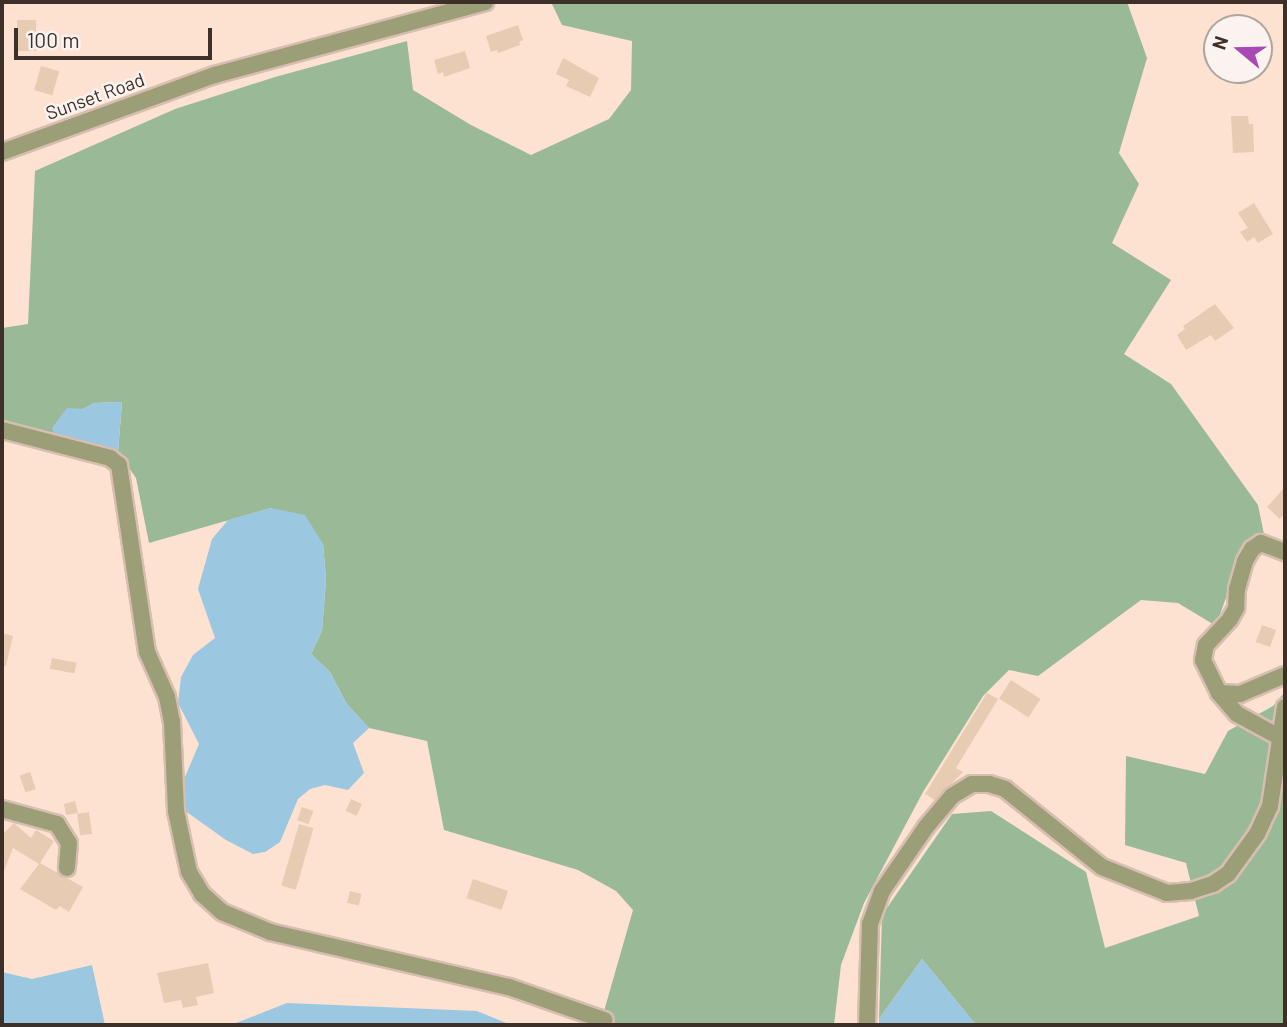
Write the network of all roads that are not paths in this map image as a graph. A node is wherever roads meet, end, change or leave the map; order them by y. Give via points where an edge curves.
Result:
1 (485, 2) edge
2 (2, 152) edge
3 (2, 430) edge
4 (1285, 552) edge
5 (1285, 676) edge
6 (1219, 693) junction
7 (1285, 707) edge
8 (1281, 738) junction
9 (2, 810) edge
10 (67, 868) dead end
11 (604, 1020) dead end
12 (867, 1025) edge

1 - 2 street, Sunset Road via 215,75
3 - 11 street via 97,455 119,466 147,652 167,697 172,722 176,811 189,872 202,894 222,912 270,932 509,987
4 - 6 street via 1261,543 1245,561 1236,608 1206,645 1203,660
5 - 6 street via 1240,694
6 - 8 street via 1237,714
7 - 8 street
8 - 12 street via 1270,806 1257,834 1228,874 1191,891 1167,893 1102,867 1006,789 972,784 953,796 882,891 870,924
9 - 10 street via 57,824 69,843

